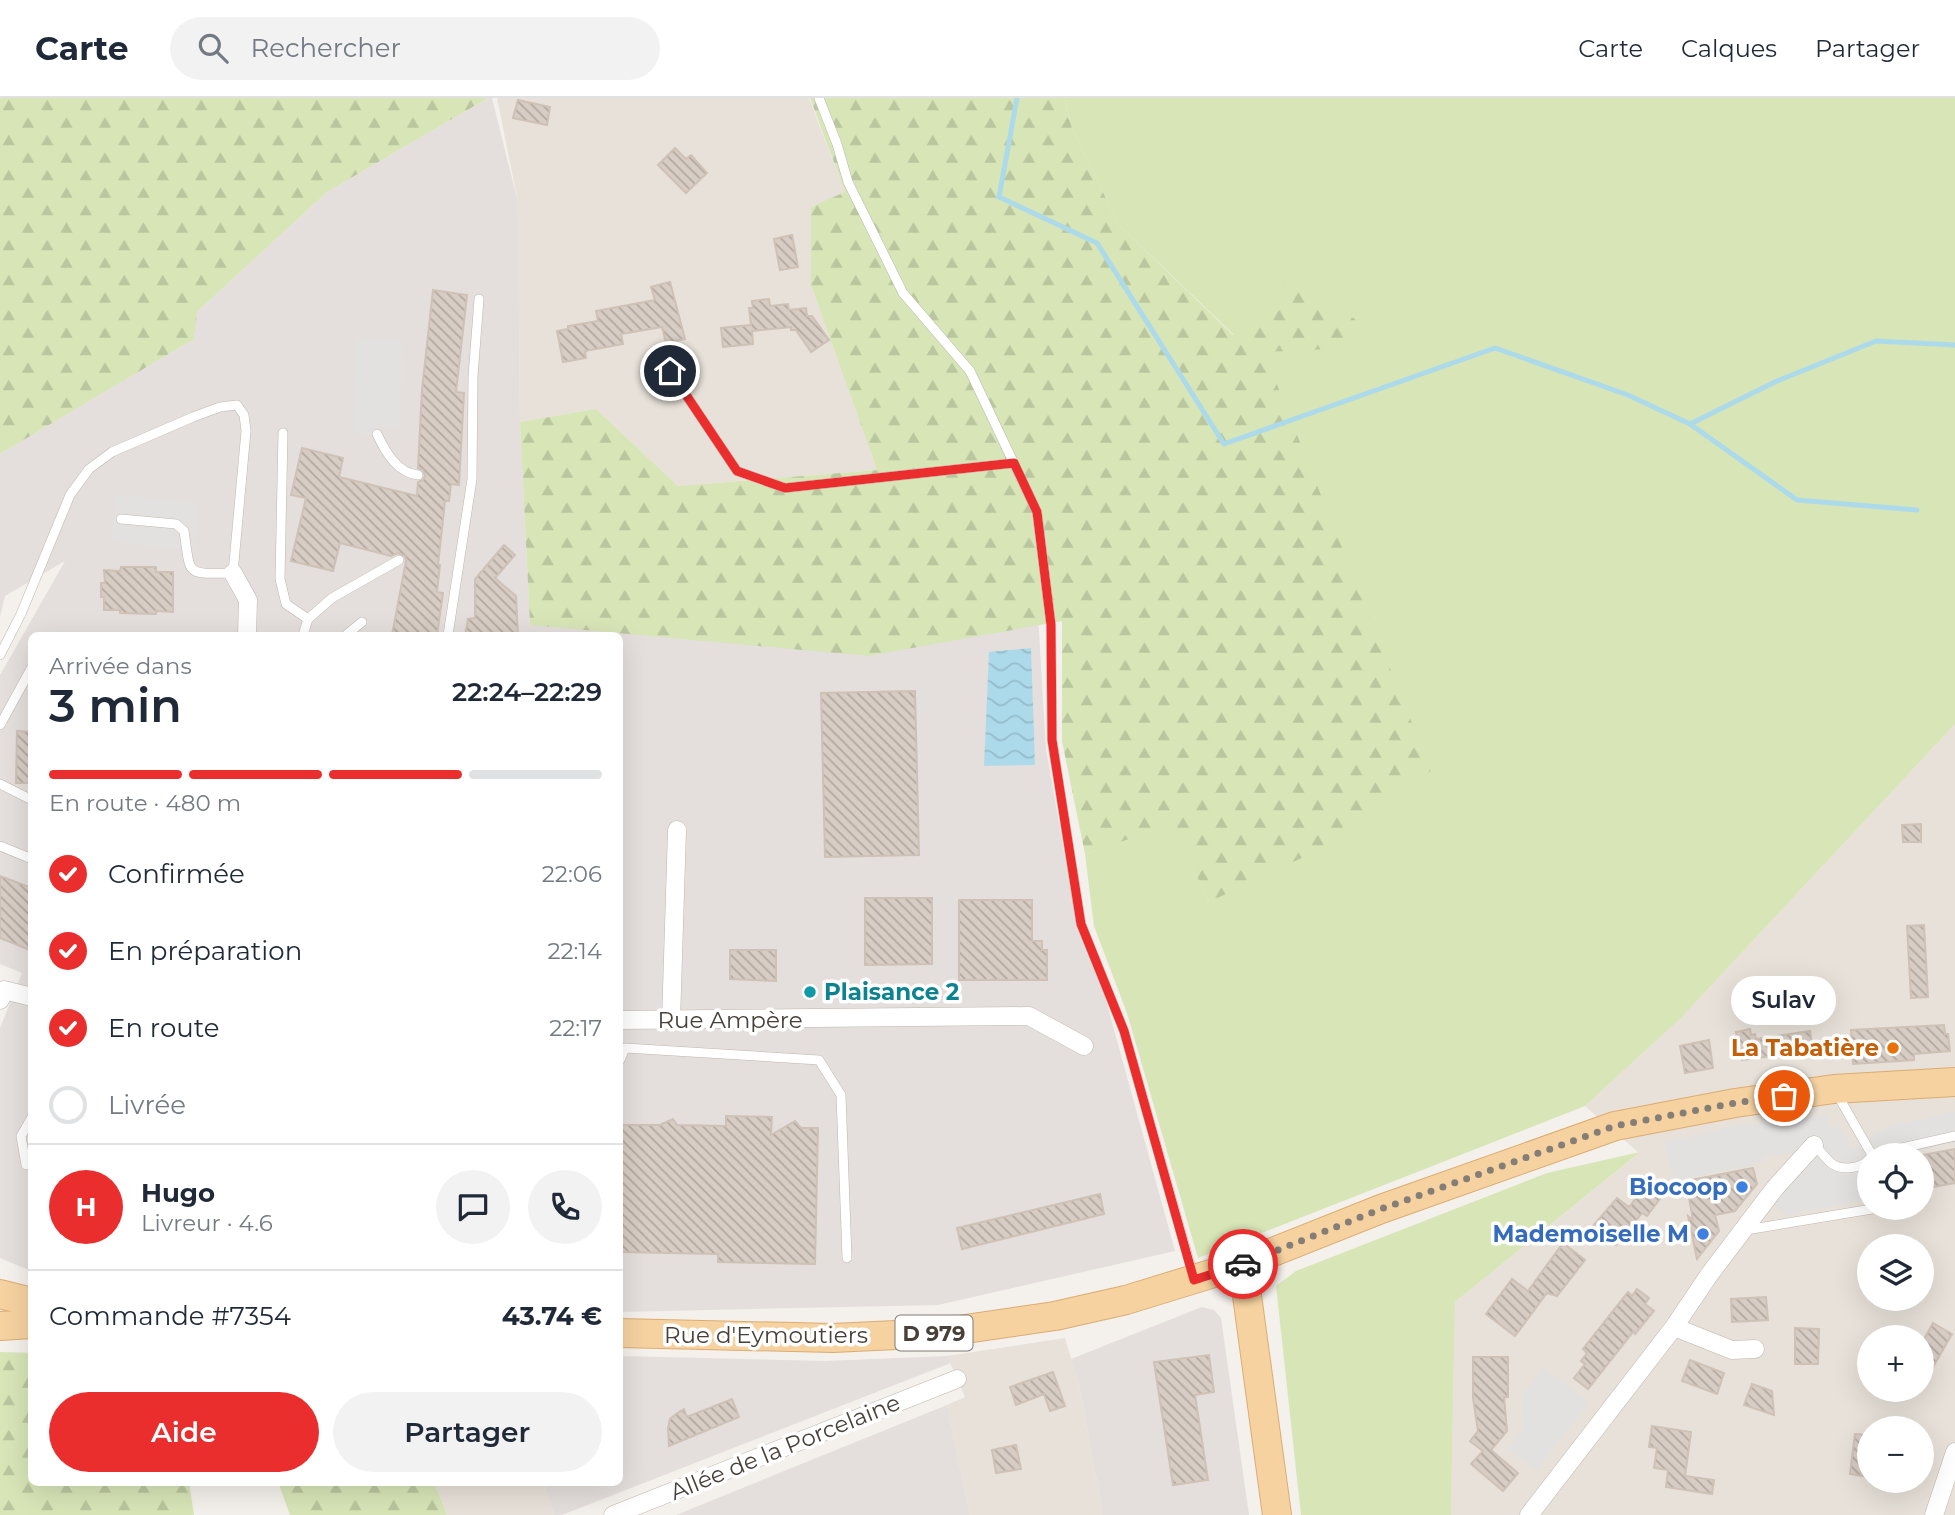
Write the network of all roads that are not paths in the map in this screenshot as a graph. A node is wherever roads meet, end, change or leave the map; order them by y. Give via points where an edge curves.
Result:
1 (819, 98) edge
2 (479, 299) dead end
3 (670, 371) dead end
4 (283, 433) dead end
5 (377, 434) dead end
6 (1014, 463) junction
7 (418, 475) dead end
8 (459, 478) dead end
9 (471, 480) junction
10 (121, 519) dead end
11 (399, 561) dead end
12 (233, 573) junction
13 (308, 619) junction
14 (362, 622) dead end
15 (247, 632) edge
16 (304, 632) edge
17 (350, 632) edge
18 (448, 632) edge
19 (0, 654) edge
20 (28, 674) edge
21 (0, 725) edge
22 (0, 784) edge
23 (28, 798) edge
24 (677, 830) dead end
25 (0, 846) edge
26 (28, 857) edge
27 (1, 992) edge
28 (28, 996) edge
29 (623, 1020) edge
30 (671, 1021) junction
31 (623, 1045) edge
32 (1084, 1046) dead end
33 (1945, 1083) edge
34 (1834, 1089) junction
35 (28, 1125) edge
36 (1955, 1136) edge
37 (1864, 1143) edge
38 (1926, 1143) edge
39 (1815, 1145) joint
40 (26, 1165) dead end
41 (1857, 1166) edge
42 (1857, 1211) edge
43 (1744, 1230) junction
44 (847, 1258) dead end
45 (1240, 1265) junction
46 (1194, 1280) junction
47 (0, 1294) edge
48 (28, 1301) edge
49 (28, 1324) edge
50 (0, 1326) edge
51 (1674, 1327) junction
52 (623, 1333) edge
53 (1755, 1349) dead end
54 (957, 1379) dead end
55 (1955, 1451) edge
56 (614, 1515) edge
57 (1277, 1515) edge
58 (1529, 1515) edge
59 (1934, 1515) edge

1 - 6 lane via 848,182 903,293 970,371
2 - 9 lane
3 - 6 lane via 737,471 785,488
4 - 13 lane via 280,579 286,604
5 - 7 lane via 392,459 405,472
6 - 46 lane via 1037,512 1051,625 1052,740 1081,924 1124,1031
8 - 9 lane
9 - 18 lane
10 - 12 lane via 176,524 184,531 190,568
11 - 13 lane via 332,598
12 - 15 street via 248,600
12 - 19 lane via 246,431 237,405 219,407 112,452 89,469 70,495
13 - 16 lane
14 - 17 lane
20 - 21 lane
22 - 23 lane
24 - 30 street
25 - 26 lane
27 - 28 street
29 - 30 street, Rue Ampère
30 - 32 street, Rue Ampère via 1029,1016
31 - 44 lane via 819,1060 841,1095
33 - 34 main road, D 979
34 - 37 lane
34 - 45 main road, D 979 via 1615,1126 1381,1209
35 - 40 lane via 22,1136
36 - 38 lane
39 - 41 lane via 1832,1164
39 - 43 street
42 - 43 lane
43 - 51 street
45 - 46 main road, Rue d'Eymoutiers / D 979
45 - 57 main road
46 - 52 main road, Rue d'Eymoutiers / D 979 via 1055,1316 938,1333 833,1338
47 - 48 main road
49 - 50 main road
51 - 53 street via 1732,1350
51 - 58 street
54 - 56 street, Allée de la Porcelaine
55 - 59 street

